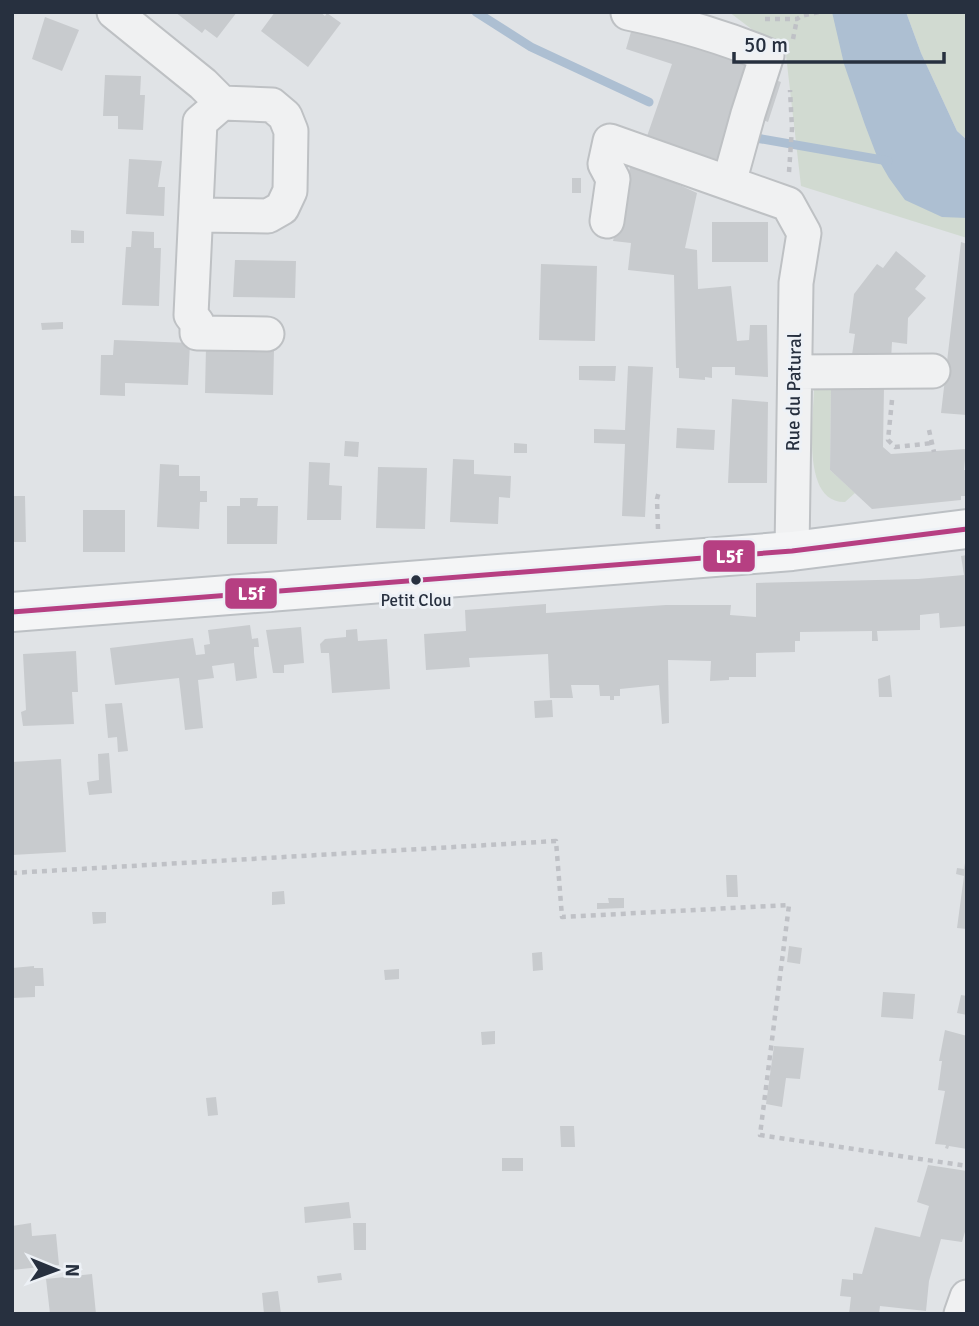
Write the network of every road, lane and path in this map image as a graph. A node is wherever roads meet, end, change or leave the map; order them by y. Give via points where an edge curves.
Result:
1 (114, 12) edge
2 (819, 12) edge
3 (628, 13) edge
4 (801, 16) edge
5 (763, 19) dead end
6 (222, 103) junction
7 (792, 128) dead end
8 (789, 161) dead end
9 (730, 183) junction
10 (195, 215) junction
11 (607, 221) dead end
12 (267, 334) dead end
13 (894, 371) junction
14 (933, 371) dead end
15 (794, 372) junction
16 (929, 430) dead end
17 (933, 443) junction
18 (934, 452) dead end
19 (967, 529) edge
20 (792, 551) junction
21 (12, 612) edge
22 (12, 873) edge
23 (967, 1166) edge
24 (967, 1297) edge
25 (961, 1314) edge

1 - 6 street
2 - 4 path
3 - 9 street via 724,37 767,55
4 - 5 path
6 - 10 street via 200,121
6 - 10 street via 272,105 285,116 291,131 290,191 282,208 268,216
7 - 8 path
9 - 11 street via 610,141 605,164 613,178
9 - 15 street, Rue du Patural via 788,204 804,233 796,283
10 - 12 street via 191,315 197,333
13 - 14 street
13 - 15 street
13 - 17 path via 888,440 895,447
15 - 20 street, Rue du Patural
16 - 17 path
17 - 18 path
19 - 20 main road
20 - 21 main road
22 - 23 path via 556,841 562,917 789,905 760,1135
24 - 25 street

